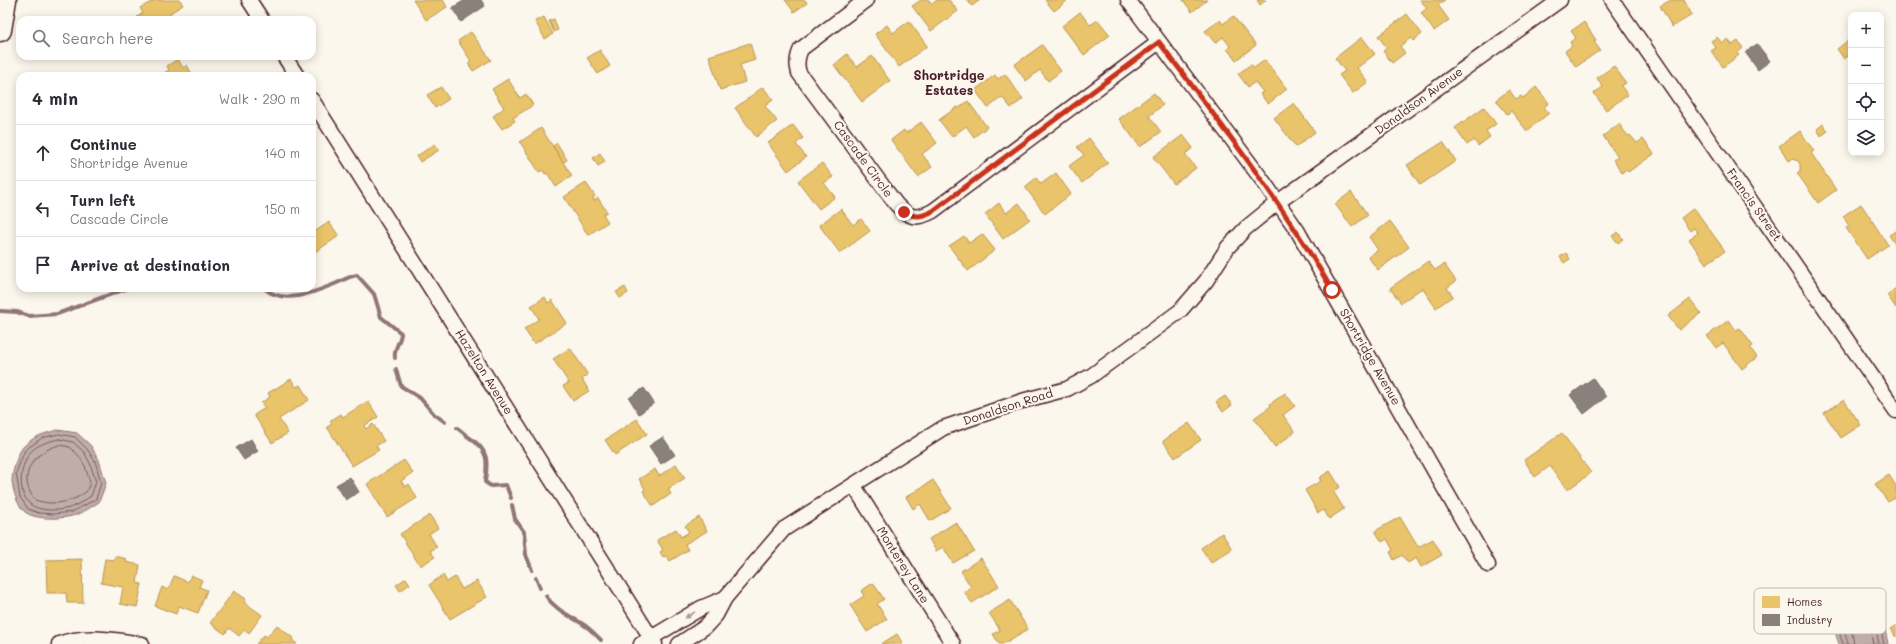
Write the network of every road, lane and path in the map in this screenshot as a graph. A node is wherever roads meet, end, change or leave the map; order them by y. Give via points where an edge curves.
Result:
1 (5, 0) edge
2 (249, 0) edge
3 (866, 0) edge
4 (1128, 0) edge
5 (1560, 0) edge
6 (1612, 0) edge
7 (259, 16) edge
8 (0, 30) edge
9 (1159, 42) junction
10 (287, 60) edge
11 (294, 72) edge
12 (316, 106) edge
13 (1278, 202) junction
14 (1896, 411) edge
15 (854, 486) junction
16 (1488, 565) dead end
17 (725, 598) junction
18 (649, 642) edge
19 (58, 644) edge
20 (142, 644) edge
21 (679, 644) edge
22 (953, 644) edge

1 - 8 highway
2 - 7 street
3 - 9 street, Cascade Circle via 801,49 797,66 799,73 896,204 911,217 923,216 933,211
4 - 9 street, Shortridge Avenue
5 - 13 street, Donaldson Avenue
6 - 14 street, Francis Street
9 - 13 street, Shortridge Avenue
10 - 11 street
12 - 18 street, Hazelton Avenue
13 - 15 street, Donaldson Road via 1246,228 1228,247 1206,281 1180,311 1091,376 1067,388 944,428
13 - 16 street, Shortridge Avenue via 1318,264
15 - 17 street, Donaldson Road via 784,529
15 - 22 street, Monterey Lane
17 -> 18 street, Donaldson Road via 701,608
17 - 21 street, Donaldson Road via 716,615 705,627
19 - 20 street via 86,639 113,639

